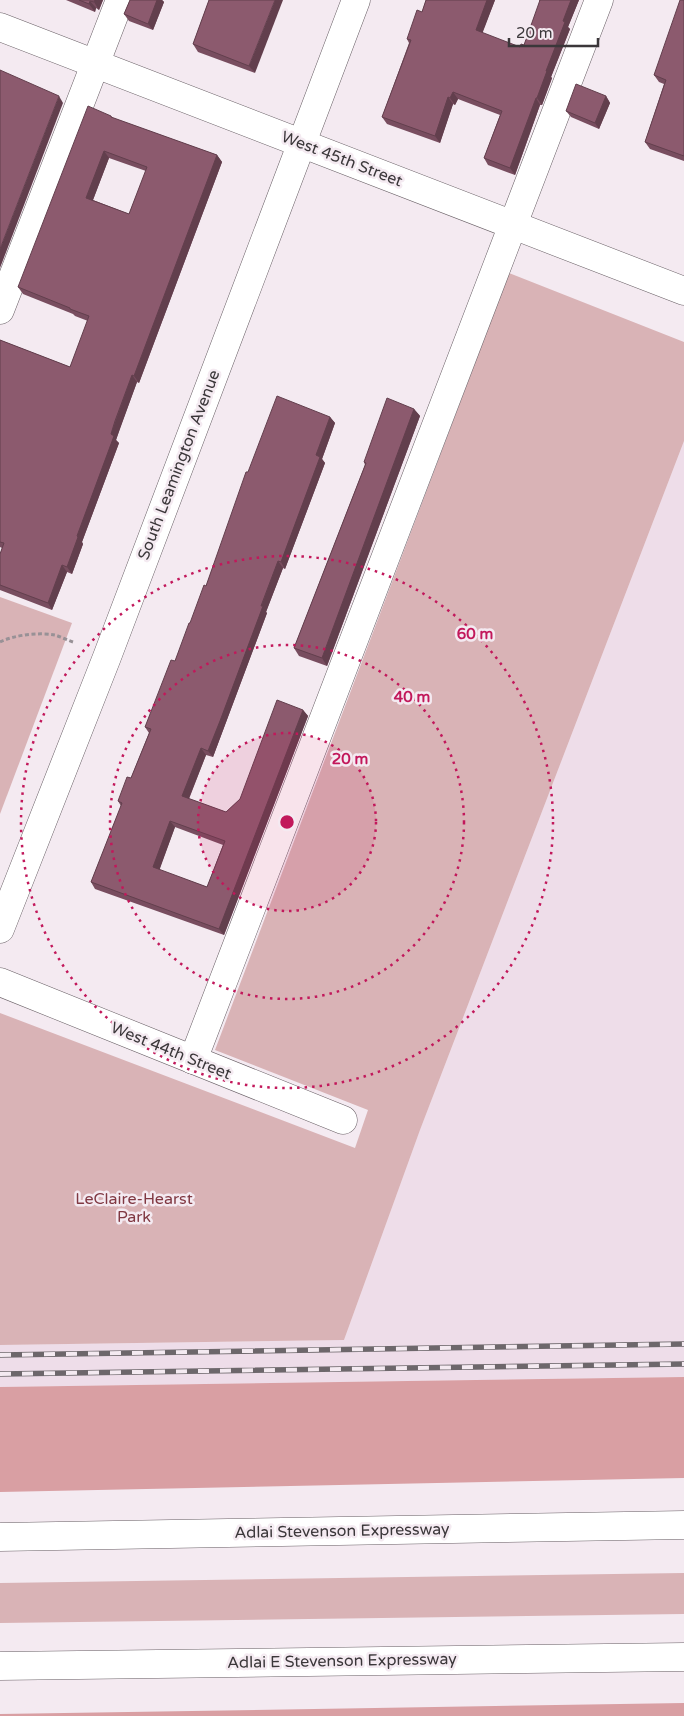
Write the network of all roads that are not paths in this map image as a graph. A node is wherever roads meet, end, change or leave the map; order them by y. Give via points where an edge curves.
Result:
1 (120, 0) edge
2 (356, 0) edge
3 (599, 0) edge
4 (0, 27) edge
5 (96, 64) junction
6 (300, 143) junction
7 (513, 225) junction
8 (684, 291) edge
9 (0, 310) edge
10 (0, 929) edge
11 (0, 982) edge
12 (193, 1060) junction
13 (343, 1120) dead end
14 (684, 1525) edge
15 (0, 1537) edge
16 (684, 1657) edge
17 (0, 1666) edge

1 - 5 main road
2 - 6 main road, South Leamington Avenue
3 - 7 main road
4 - 5 main road, West 45th Street
5 - 6 main road, West 45th Street
5 - 9 main road
6 - 7 main road, West 45th Street
6 - 10 main road, South Leamington Avenue via 107,657
7 - 8 main road, West 45th Street
7 - 12 main road
11 - 12 main road, West 44th Street
12 - 13 main road, West 44th Street
14 - 15 main road, Adlai Stevenson Expressway
16 - 17 main road, Adlai E Stevenson Expressway

